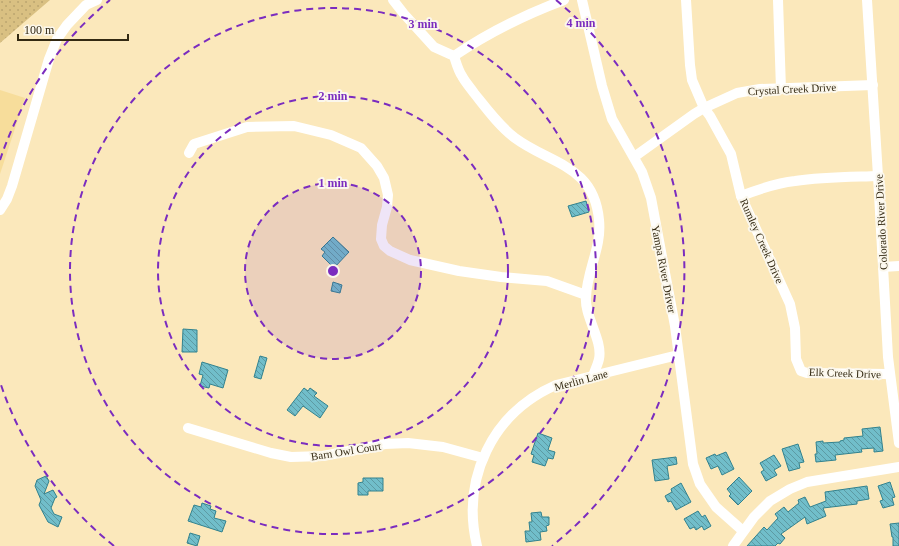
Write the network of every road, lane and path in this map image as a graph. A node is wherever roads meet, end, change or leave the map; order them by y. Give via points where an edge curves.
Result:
1 (98, 0) edge
2 (393, 0) edge
3 (564, 0) edge
4 (582, 0) edge
5 (686, 0) edge
6 (778, 0) edge
7 (867, 0) edge
8 (454, 56) junction
9 (873, 85) junction
10 (781, 89) junction
11 (704, 108) junction
12 (189, 154) dead end
13 (634, 157) junction
14 (878, 176) junction
15 (741, 196) junction
16 (0, 210) edge
17 (899, 266) edge
18 (883, 267) junction
19 (586, 295) junction
20 (678, 355) junction
21 (801, 371) joint
22 (889, 374) junction
23 (592, 376) junction
24 (188, 428) dead end
25 (899, 443) edge
26 (483, 458) junction
27 (899, 467) edge
28 (743, 531) junction
29 (477, 546) edge
30 (733, 546) edge

1 - 16 street via 86,5 57,39 12,186
2 - 8 street via 434,47
3 - 8 street via 510,22 478,39
4 - 13 street, Yampa River Driver via 608,107
5 - 11 street, Rumley Creek Drive via 692,80
6 - 10 street
7 - 9 street, Colorado River Drive
8 - 19 street via 461,76 515,138 575,172 591,192 597,206 600,231 598,248 586,285
9 - 10 street, Crystal Creek Drive
9 - 14 street, Colorado River Drive
10 - 11 street, Crystal Creek Drive via 737,93
11 - 13 street, Crystal Creek Drive
11 - 15 street, Rumley Creek Drive via 731,154
12 - 19 street via 194,144 247,127 294,126 332,135 361,148 384,178 388,195 380,239 390,251 410,260 459,271 547,281
13 - 20 street, Yampa River Driver via 651,198
14 - 15 street via 794,181
14 - 18 street, Colorado River Drive
15 - 21 street, Rumley Creek Drive via 790,304 795,328 796,359
17 - 18 street
18 - 22 street, Colorado River Drive
19 - 23 street via 585,303 597,342 599,358
20 - 23 street, Merlin Lane
20 - 28 street, Yampa River Driver via 693,464 700,484 716,507
21 - 22 street, Elk Creek Drive via 819,374
22 - 25 street, Colorado River Drive
23 - 26 street, Merlin Lane via 543,390 526,402 504,423
24 - 26 street, Barn Owl Court via 291,457 323,456 385,444 408,443
26 - 29 street, Merlin Lane via 474,487 474,531
27 - 28 street via 801,484 770,501
28 - 30 street

